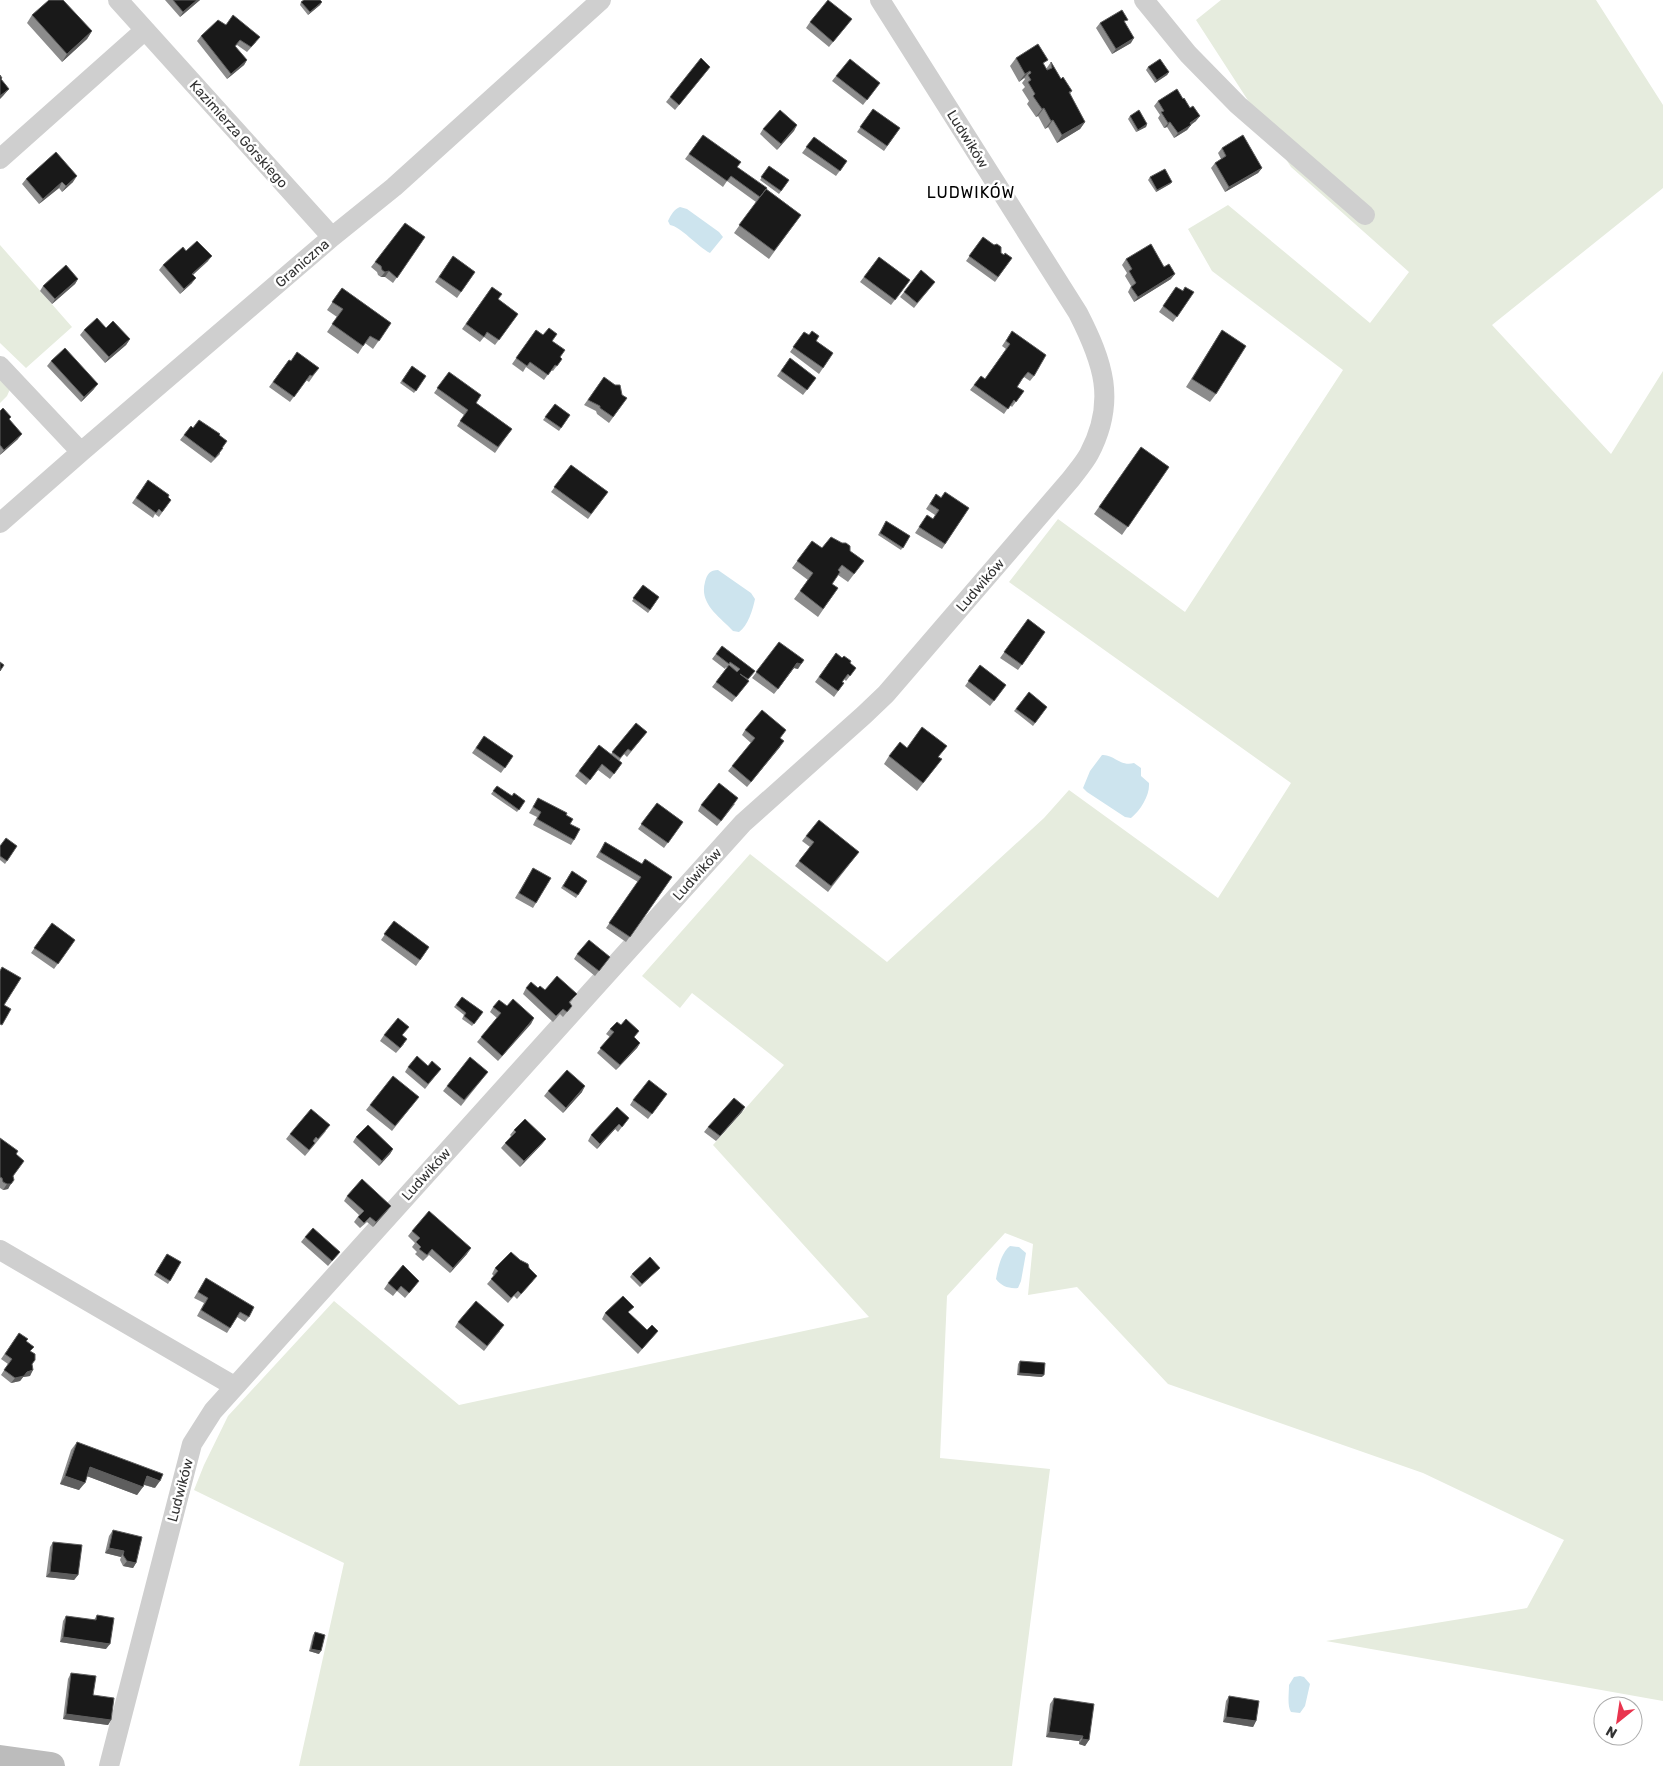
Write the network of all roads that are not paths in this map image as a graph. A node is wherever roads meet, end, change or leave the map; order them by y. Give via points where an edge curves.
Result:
1 (118, 0) edge
2 (601, 0) edge
3 (880, 0) edge
4 (1144, 0) edge
5 (145, 30) junction
6 (0, 159) edge
7 (1365, 215) dead end
8 (332, 237) junction
9 (0, 366) edge
10 (81, 452) junction
11 (0, 523) edge
12 (0, 1250) edge
13 (234, 1386) junction
14 (0, 1759) edge
15 (51, 1766) edge
16 (109, 1766) edge

1 - 5 street, Kazimierza Górskiego
2 - 8 street, Graniczna via 394,187
3 - 13 street, Ludwików via 1092,340 1106,389 1104,411 1095,441 1071,479 886,694 743,822
4 - 7 street via 1188,54 1238,105
5 - 6 street
5 - 8 street, Kazimierza Górskiego
8 - 10 street, Graniczna
9 - 10 street
10 - 11 street, Graniczna
12 - 13 street
13 - 16 street, Ludwików via 192,1444
14 - 15 main road

